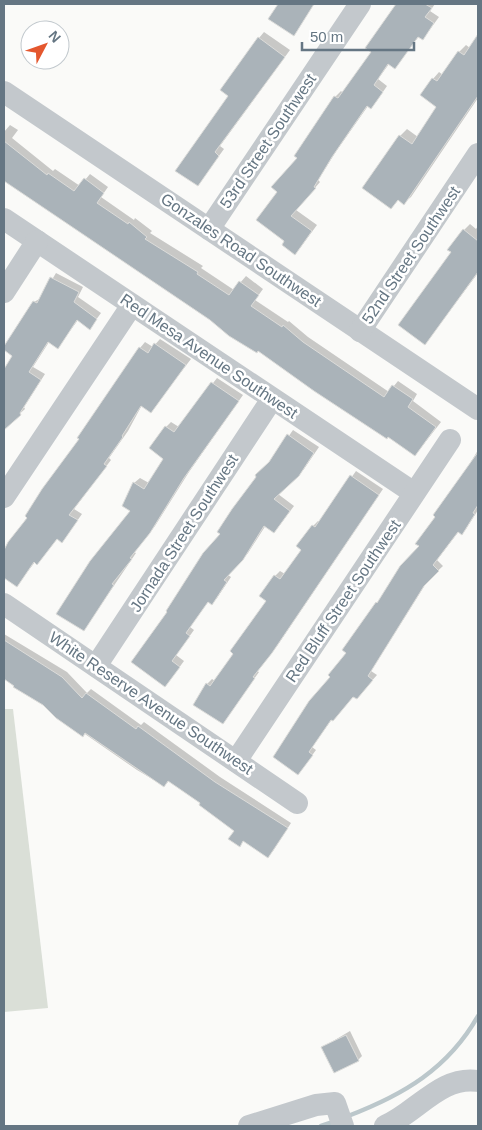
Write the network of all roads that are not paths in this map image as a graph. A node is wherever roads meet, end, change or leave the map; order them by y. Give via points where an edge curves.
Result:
1 (360, 4) edge
2 (4, 92) edge
3 (478, 154) edge
4 (4, 219) edge
5 (209, 229) junction
6 (37, 241) junction
7 (4, 292) edge
8 (132, 305) junction
9 (360, 331) junction
10 (272, 399) junction
11 (478, 409) edge
12 (450, 440) dead end
13 (414, 493) junction
14 (4, 497) edge
15 (4, 604) edge
16 (96, 666) junction
17 (236, 761) junction
18 (297, 803) dead end
19 (478, 1081) edge
20 (248, 1126) edge
21 (343, 1126) edge
22 (385, 1126) edge

1 - 5 street, 53rd Street Southwest
2 - 5 street, Gonzales Road Southwest
3 - 9 street, 52nd Street Southwest
4 - 6 street, Red Mesa Avenue Southwest
5 - 9 street, Gonzales Road Southwest
6 - 7 street
6 - 8 street, Red Mesa Avenue Southwest
8 - 10 street, Red Mesa Avenue Southwest
8 - 14 street
9 - 11 street, Gonzales Road Southwest
10 - 13 street, Red Mesa Avenue Southwest
10 - 16 street, Jornada Street Southwest
12 - 13 street, Red Bluff Street Southwest
13 - 17 street, Red Bluff Street Southwest
15 - 16 street, White Reserve Avenue Southwest
16 - 17 street, White Reserve Avenue Southwest
17 - 18 street, White Reserve Avenue Southwest
19 - 22 street via 465,1079 433,1094
20 - 21 street via 316,1105 334,1103

